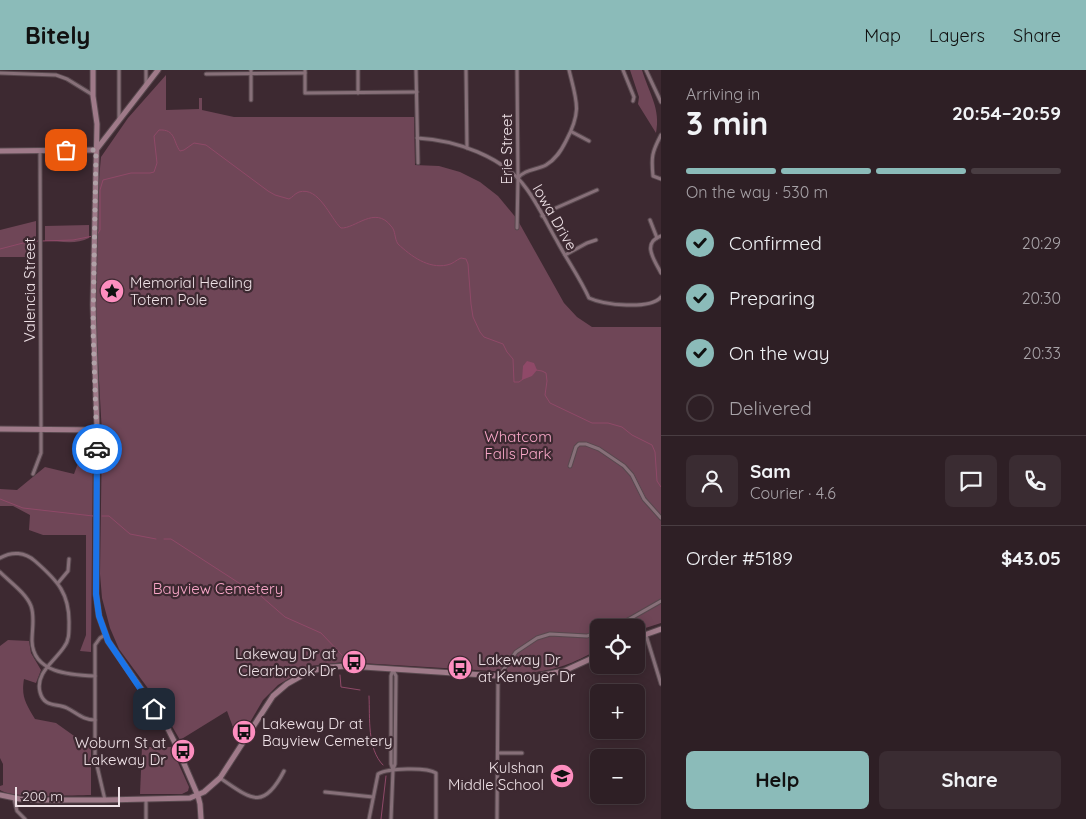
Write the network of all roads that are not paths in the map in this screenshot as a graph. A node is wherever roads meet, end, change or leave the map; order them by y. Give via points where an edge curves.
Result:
1 (93, 70) edge
2 (120, 70) edge
3 (146, 70) edge
4 (158, 70) edge
5 (358, 70) edge
6 (416, 70) edge
7 (466, 70) edge
8 (517, 70) edge
9 (569, 70) edge
10 (624, 70) edge
11 (646, 70) edge
12 (38, 72) edge
13 (251, 72) edge
14 (304, 72) edge
15 (0, 74) edge
16 (206, 74) dead end
17 (146, 86) junction
18 (358, 92) junction
19 (417, 92) junction
20 (93, 96) junction
21 (251, 100) dead end
22 (633, 101) dead end
23 (661, 102) edge
24 (119, 121) junction
25 (572, 132) junction
26 (661, 135) edge
27 (417, 138) junction
28 (589, 141) dead end
29 (467, 148) junction
30 (0, 150) edge
31 (40, 150) junction
32 (96, 150) junction
33 (418, 163) dead end
34 (653, 176) junction
35 (518, 178) junction
36 (661, 179) edge
37 (649, 181) dead end
38 (597, 190) dead end
39 (542, 216) junction
40 (650, 220) dead end
41 (516, 228) dead end
42 (659, 237) edge
43 (596, 240) dead end
44 (565, 255) junction
45 (661, 273) edge
46 (661, 296) edge
47 (0, 429) edge
48 (41, 429) junction
49 (97, 430) junction
50 (570, 466) dead end
51 (33, 474) dead end
52 (661, 518) edge
53 (0, 558) edge
54 (69, 559) dead end
55 (0, 572) edge
56 (58, 582) junction
57 (661, 601) edge
58 (630, 619) edge
59 (661, 630) edge
60 (646, 634) joint
61 (105, 635) junction
62 (590, 635) edge
63 (590, 659) edge
64 (47, 667) junction
65 (393, 670) junction
66 (95, 676) junction
67 (498, 677) junction
68 (661, 684) edge
69 (95, 720) junction
70 (498, 753) junction
71 (522, 753) dead end
72 (393, 770) junction
73 (284, 771) dead end
74 (220, 778) junction
75 (325, 792) dead end
76 (0, 795) edge
77 (198, 796) junction
78 (373, 797) junction
79 (14, 798) junction
80 (146, 799) junction
81 (105, 800) junction
82 (25, 819) edge
83 (146, 819) edge
84 (200, 819) edge
85 (369, 819) edge
86 (391, 819) edge
87 (436, 819) edge
88 (497, 819) edge

1 - 20 street
2 - 24 street
3 - 17 street
4 - 17 street
5 - 18 street
6 - 19 street
7 - 29 street
8 - 35 street, Erie Street
9 - 25 street via 577,106
10 - 22 street
11 - 23 street
12 - 15 street
12 - 20 street via 61,76
13 - 14 street
13 - 16 street
13 - 21 street
14 - 18 street via 304,93
17 - 24 street
18 - 19 street
19 - 27 street
20 - 32 street
24 - 32 street
25 - 28 street
25 - 35 street via 556,157
26 - 34 street via 652,152
27 - 29 street, Iowa Drive via 440,140
27 - 33 street
29 - 35 street, Iowa Drive via 500,164
30 - 31 street
31 - 32 street
31 - 48 street, Valencia Street
32 - 49 street via 93,328
34 - 36 street
34 - 37 street
35 - 39 street, Iowa Drive
35 - 41 street, Erie Street
38 - 39 street
39 - 44 street, Iowa Drive
40 - 42 street
42 - 45 street via 651,248 651,254
43 - 44 street
44 - 46 street, Iowa Drive via 589,298 598,302 650,304
47 - 48 street
48 - 49 street
48 - 51 street, Valencia Street via 40,453
49 - 61 street via 96,594
50 - 52 street via 579,444 604,451 628,470 644,499
53 - 56 street via 15,553 25,555
54 - 56 street via 68,571
55 - 64 street via 30,603 34,652
56 - 64 street via 68,601 68,636 64,648
57 - 58 street
59 - 60 street
60 - 68 street
61 - 66 street via 95,644
61 - 77 street via 166,725
62 - 67 street via 550,634 537,638 513,655
63 - 67 street via 555,674 527,678
64 - 66 street via 66,674
64 - 69 street via 39,685 43,700 68,708 85,719
65 - 67 street
65 - 72 street
65 - 74 street via 331,667 310,671 287,684 268,702
66 - 69 street
67 - 70 street
69 - 81 street via 95,762
70 - 71 street
70 - 88 street
72 - 78 street via 378,774
72 - 86 street
72 - 87 street via 432,770 436,773
73 - 74 street via 270,793 260,798 246,796
74 - 77 street
75 - 78 street
76 - 79 street
77 - 80 street
77 - 84 street
78 - 85 street
79 - 81 street
79 - 82 street via 17,811
80 - 81 street
80 - 83 street

